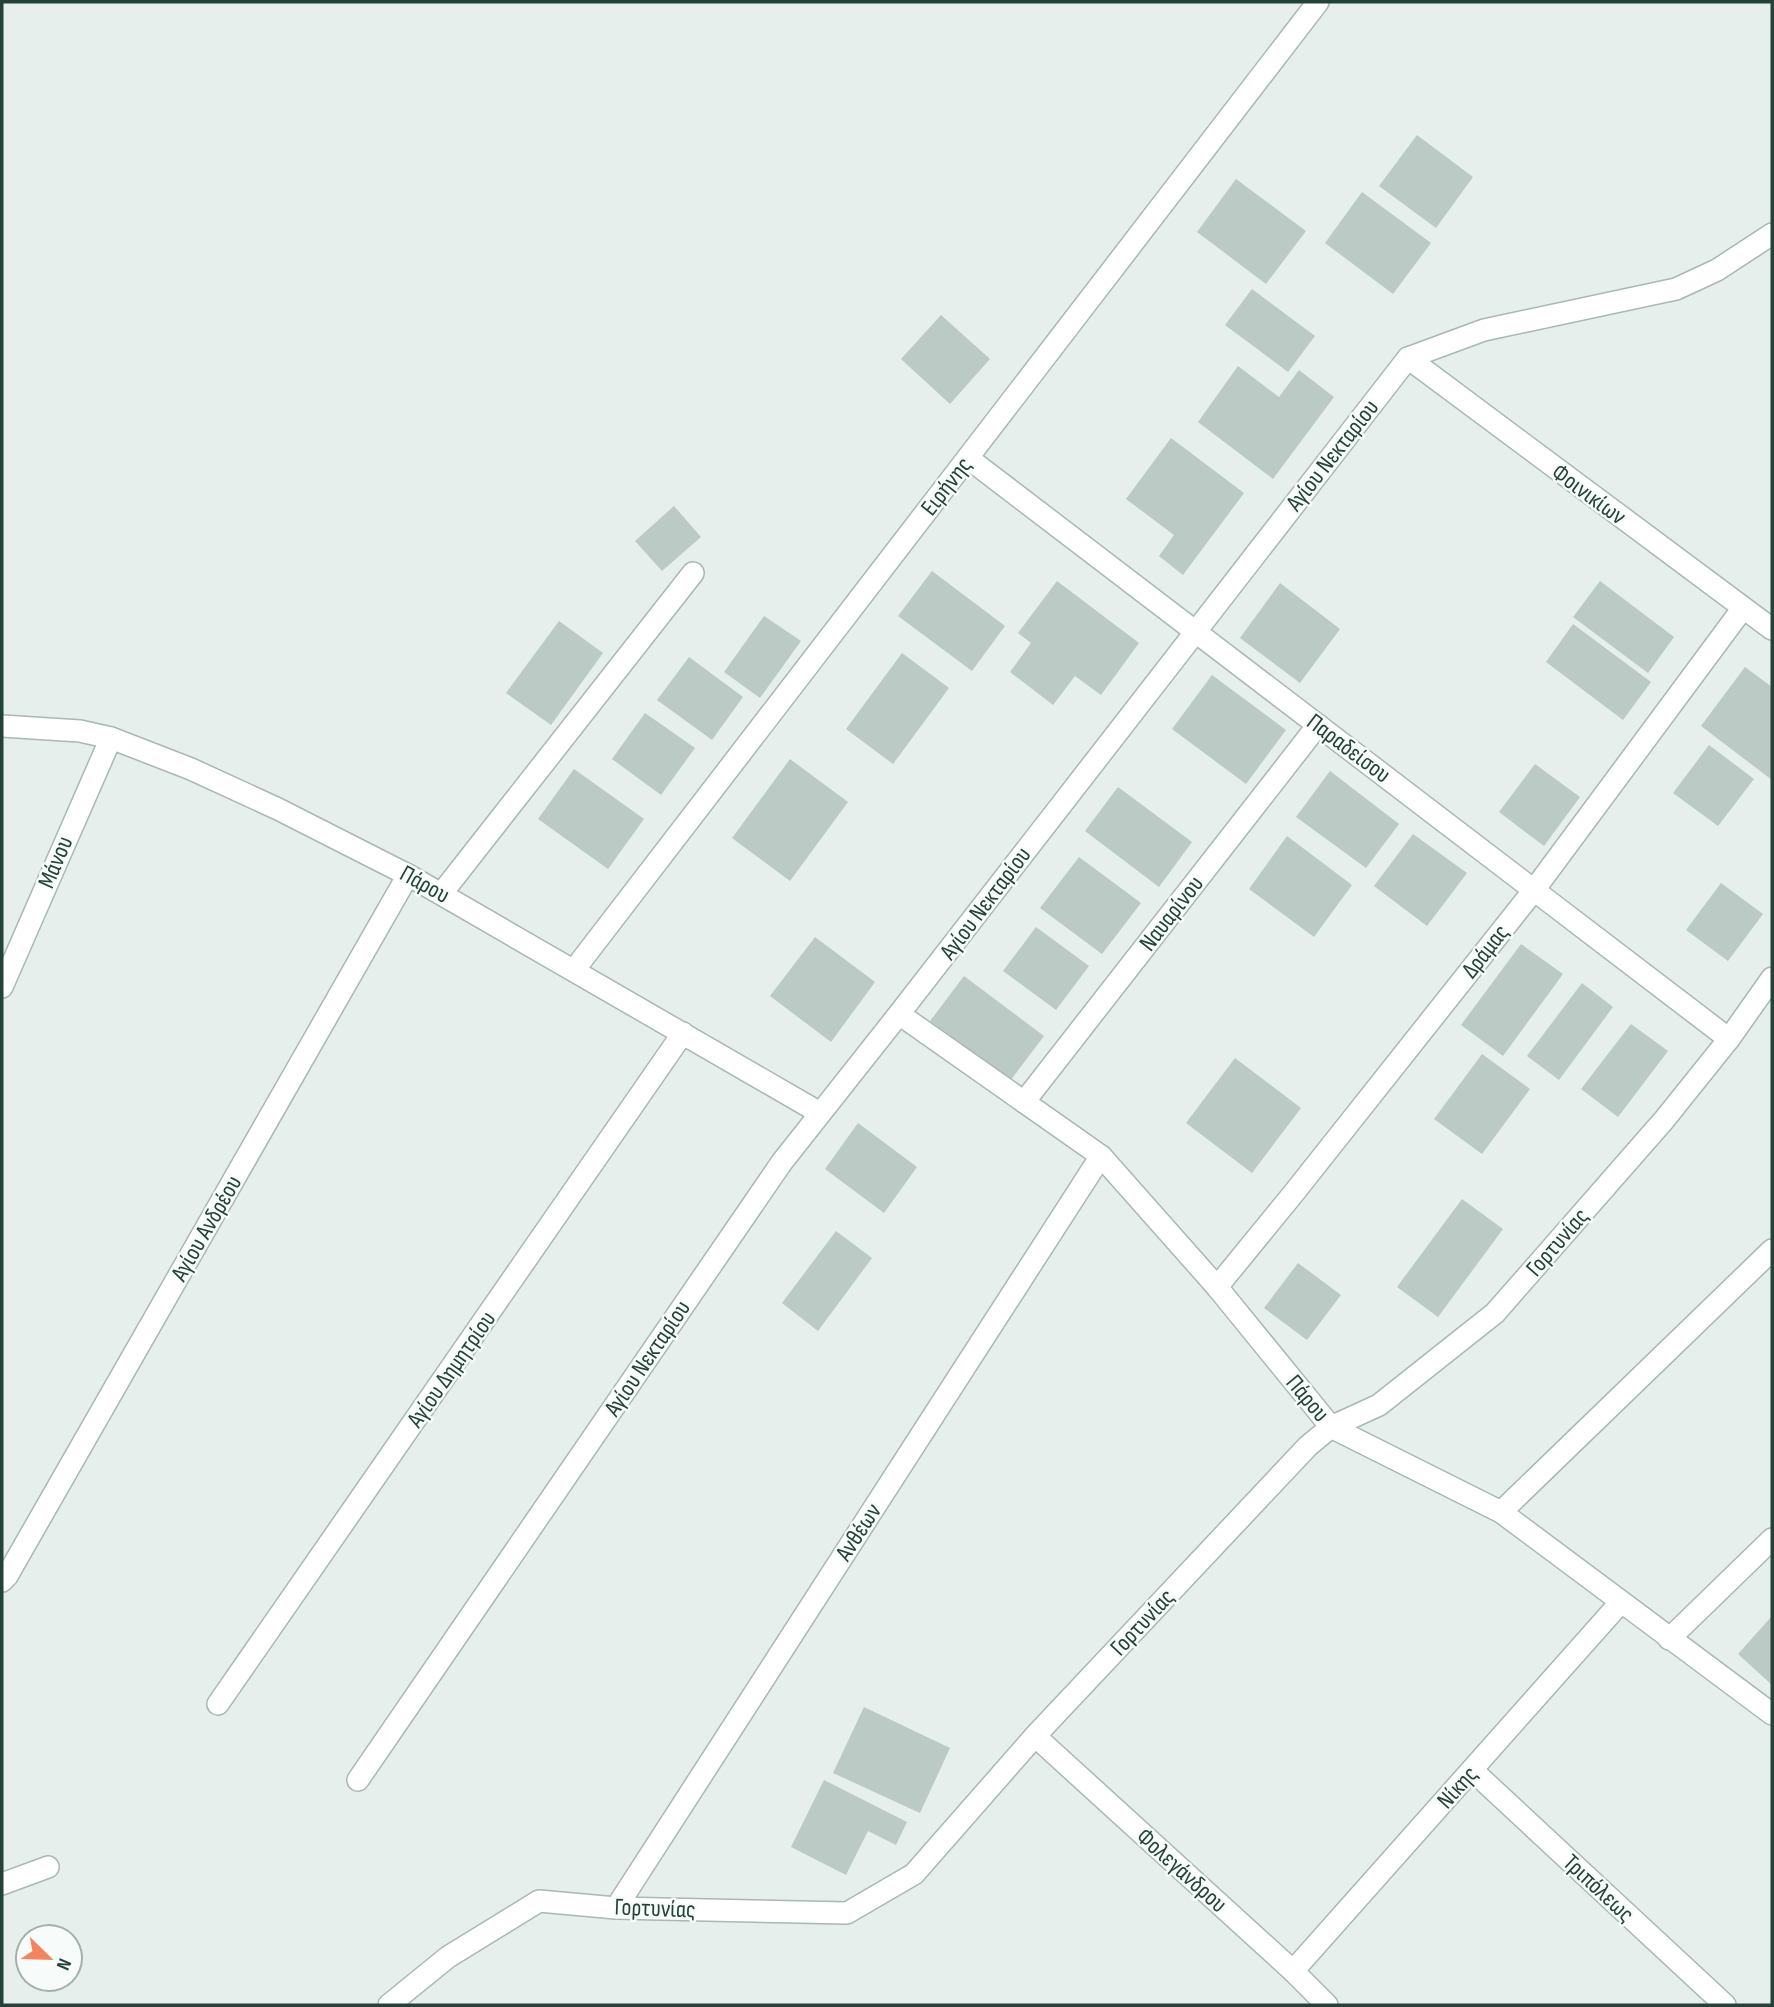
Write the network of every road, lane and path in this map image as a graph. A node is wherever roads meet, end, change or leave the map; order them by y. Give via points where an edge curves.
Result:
1 (1318, 2) edge
2 (1772, 234) edge
3 (1408, 358) junction
4 (968, 457) junction
5 (693, 573) dead end
6 (1743, 608) junction
7 (1772, 629) edge
8 (1195, 631) junction
9 (1318, 725) junction
10 (2, 726) edge
11 (111, 738) junction
12 (408, 874) junction
13 (1534, 890) junction
14 (442, 893) junction
15 (574, 970) junction
16 (1772, 978) edge
17 (2, 986) edge
18 (900, 1014) junction
19 (683, 1033) junction
20 (1729, 1039) junction
21 (1024, 1102) junction
22 (820, 1113) junction
23 (1101, 1156) junction
24 (1772, 1250) edge
25 (1217, 1287) junction
26 (1331, 1427) junction
27 (1501, 1512) junction
28 (1772, 1539) edge
29 (2, 1581) edge
30 (1620, 1603) junction
31 (1669, 1639) junction
32 (218, 1704) dead end
33 (1772, 1714) edge
34 (1035, 1736) junction
35 (1472, 1770) junction
36 (358, 1780) dead end
37 (48, 1867) dead end
38 (2, 1884) edge
39 (616, 1908) junction
40 (1293, 1971) junction
41 (390, 2005) edge
42 (1327, 2005) edge
43 (1725, 2005) edge

1 - 4 street, Ειρήνης
2 - 3 street via 1717,271 1676,289 1484,330
3 - 6 street, Φοινικίων
3 - 8 street, Αγίου Νεκταρίου
4 - 8 street, Παραδείσου
4 - 15 street, Ειρήνης
5 - 14 street
6 - 7 street, Φοινικίων
6 - 13 street, Δράμας
8 - 9 street, Παραδείσου
8 - 18 street, Αγίου Νεκταρίου
9 - 13 street, Παραδείσου
9 - 21 street, Ναυαρίνου
10 - 11 street, Πάρου via 80,731
11 - 12 street, Πάρου via 191,769
11 - 17 street, Μάνου
12 - 14 street, Πάρου
12 - 29 street, Αγίου Ανδρέου
13 - 20 street, Παραδείσου
13 - 25 street, Δράμας
14 - 15 street, Πάρου
15 - 19 street, Πάρου
16 - 20 street, Γορτυνίας
18 - 21 street, Πάρου
18 - 22 street, Αγίου Νεκταρίου
19 - 22 street, Πάρου
19 - 32 street, Αγίου Δημητρίου
20 - 26 street, Γορτυνίας via 1494,1313 1379,1405
21 - 23 street, Πάρου
22 - 36 street, Αγίου Νεκταρίου
23 - 25 street, Πάρου
23 - 39 street, Ανθέων
24 - 27 street
25 - 26 street, Πάρου
26 - 27 street, Πάρου
26 - 34 street, Γορτυνίας
27 - 30 street, Πάρου
28 - 31 street
30 - 31 street, Πάρου
30 - 35 street, Νίκης
31 - 33 street, Πάρου
34 - 39 street, Γορτυνίας via 914,1874 846,1913
34 - 40 street, Φολεγάνδρου
35 - 40 street, Νίκης
35 - 43 street, Τριπόλεως
37 - 38 street
39 - 41 street, Γορτυνίας via 539,1901 448,1957
40 - 42 street, Φολεγάνδρου

